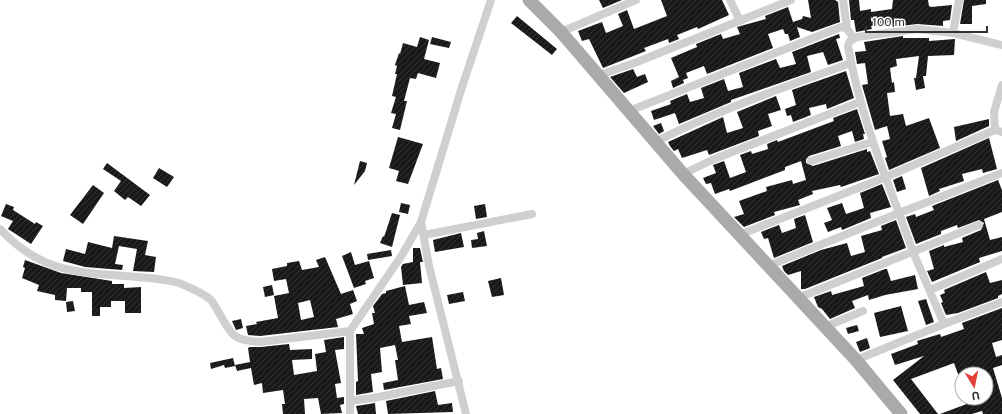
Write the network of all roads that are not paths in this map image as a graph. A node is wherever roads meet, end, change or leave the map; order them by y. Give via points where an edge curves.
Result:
1 (491, 0) edge
2 (531, 0) edge
3 (636, 0) edge
4 (730, 0) edge
5 (791, 0) edge
6 (843, 0) edge
7 (959, 0) edge
8 (740, 21) junction
9 (847, 29) junction
10 (562, 32) junction
11 (953, 33) junction
12 (854, 38) junction
13 (1002, 45) edge
14 (851, 63) junction
15 (597, 76) junction
16 (1002, 85) edge
17 (860, 102) junction
18 (629, 111) junction
19 (999, 131) edge
20 (655, 142) junction
21 (872, 142) junction
22 (811, 162) dead end
23 (1002, 173) edge
24 (683, 174) junction
25 (886, 178) junction
26 (899, 213) junction
27 (532, 214) dead end
28 (421, 222) junction
29 (979, 225) dead end
30 (0, 229) edge
31 (424, 235) junction
32 (739, 235) junction
33 (913, 252) junction
34 (1002, 259) edge
35 (768, 266) junction
36 (930, 290) junction
37 (798, 298) junction
38 (1002, 302) edge
39 (864, 311) dead end
40 (944, 324) junction
41 (825, 327) junction
42 (350, 331) junction
43 (856, 360) junction
44 (459, 381) junction
45 (350, 400) junction
46 (350, 414) edge
47 (466, 414) edge
48 (901, 414) edge

1 - 28 street
2 - 10 main road
3 - 10 street
4 - 8 street
5 - 8 street
6 - 9 street
7 - 11 street
8 - 15 street
9 - 12 street
9 - 18 street via 841,28
10 - 15 main road
11 - 12 street via 916,29
11 - 13 street
12 - 14 street via 848,43
14 - 17 street
14 - 20 street via 744,102
15 - 18 main road
16 - 19 street via 994,112
17 - 21 street
17 - 24 street via 712,160
18 - 20 main road
19 - 25 street
20 - 24 main road
21 - 22 street
21 - 25 street
23 - 26 street
24 - 32 main road
25 - 26 street
25 - 32 street
26 - 33 street
26 - 35 street
27 - 31 street
28 - 31 street
28 - 42 street via 402,255
29 - 33 street
30 - 42 street via 22,249 42,262 58,268 163,279 179,283 212,301 232,336 246,341 260,342
31 - 44 street via 429,266
32 - 35 main road
33 - 36 street
33 - 37 street
34 - 36 street
35 - 37 main road
36 - 40 street
37 - 41 main road
38 - 40 street
39 - 41 street
40 - 43 street
41 - 43 main road
42 - 45 street
43 - 48 main road
44 - 45 street
44 - 47 street
45 - 46 street

